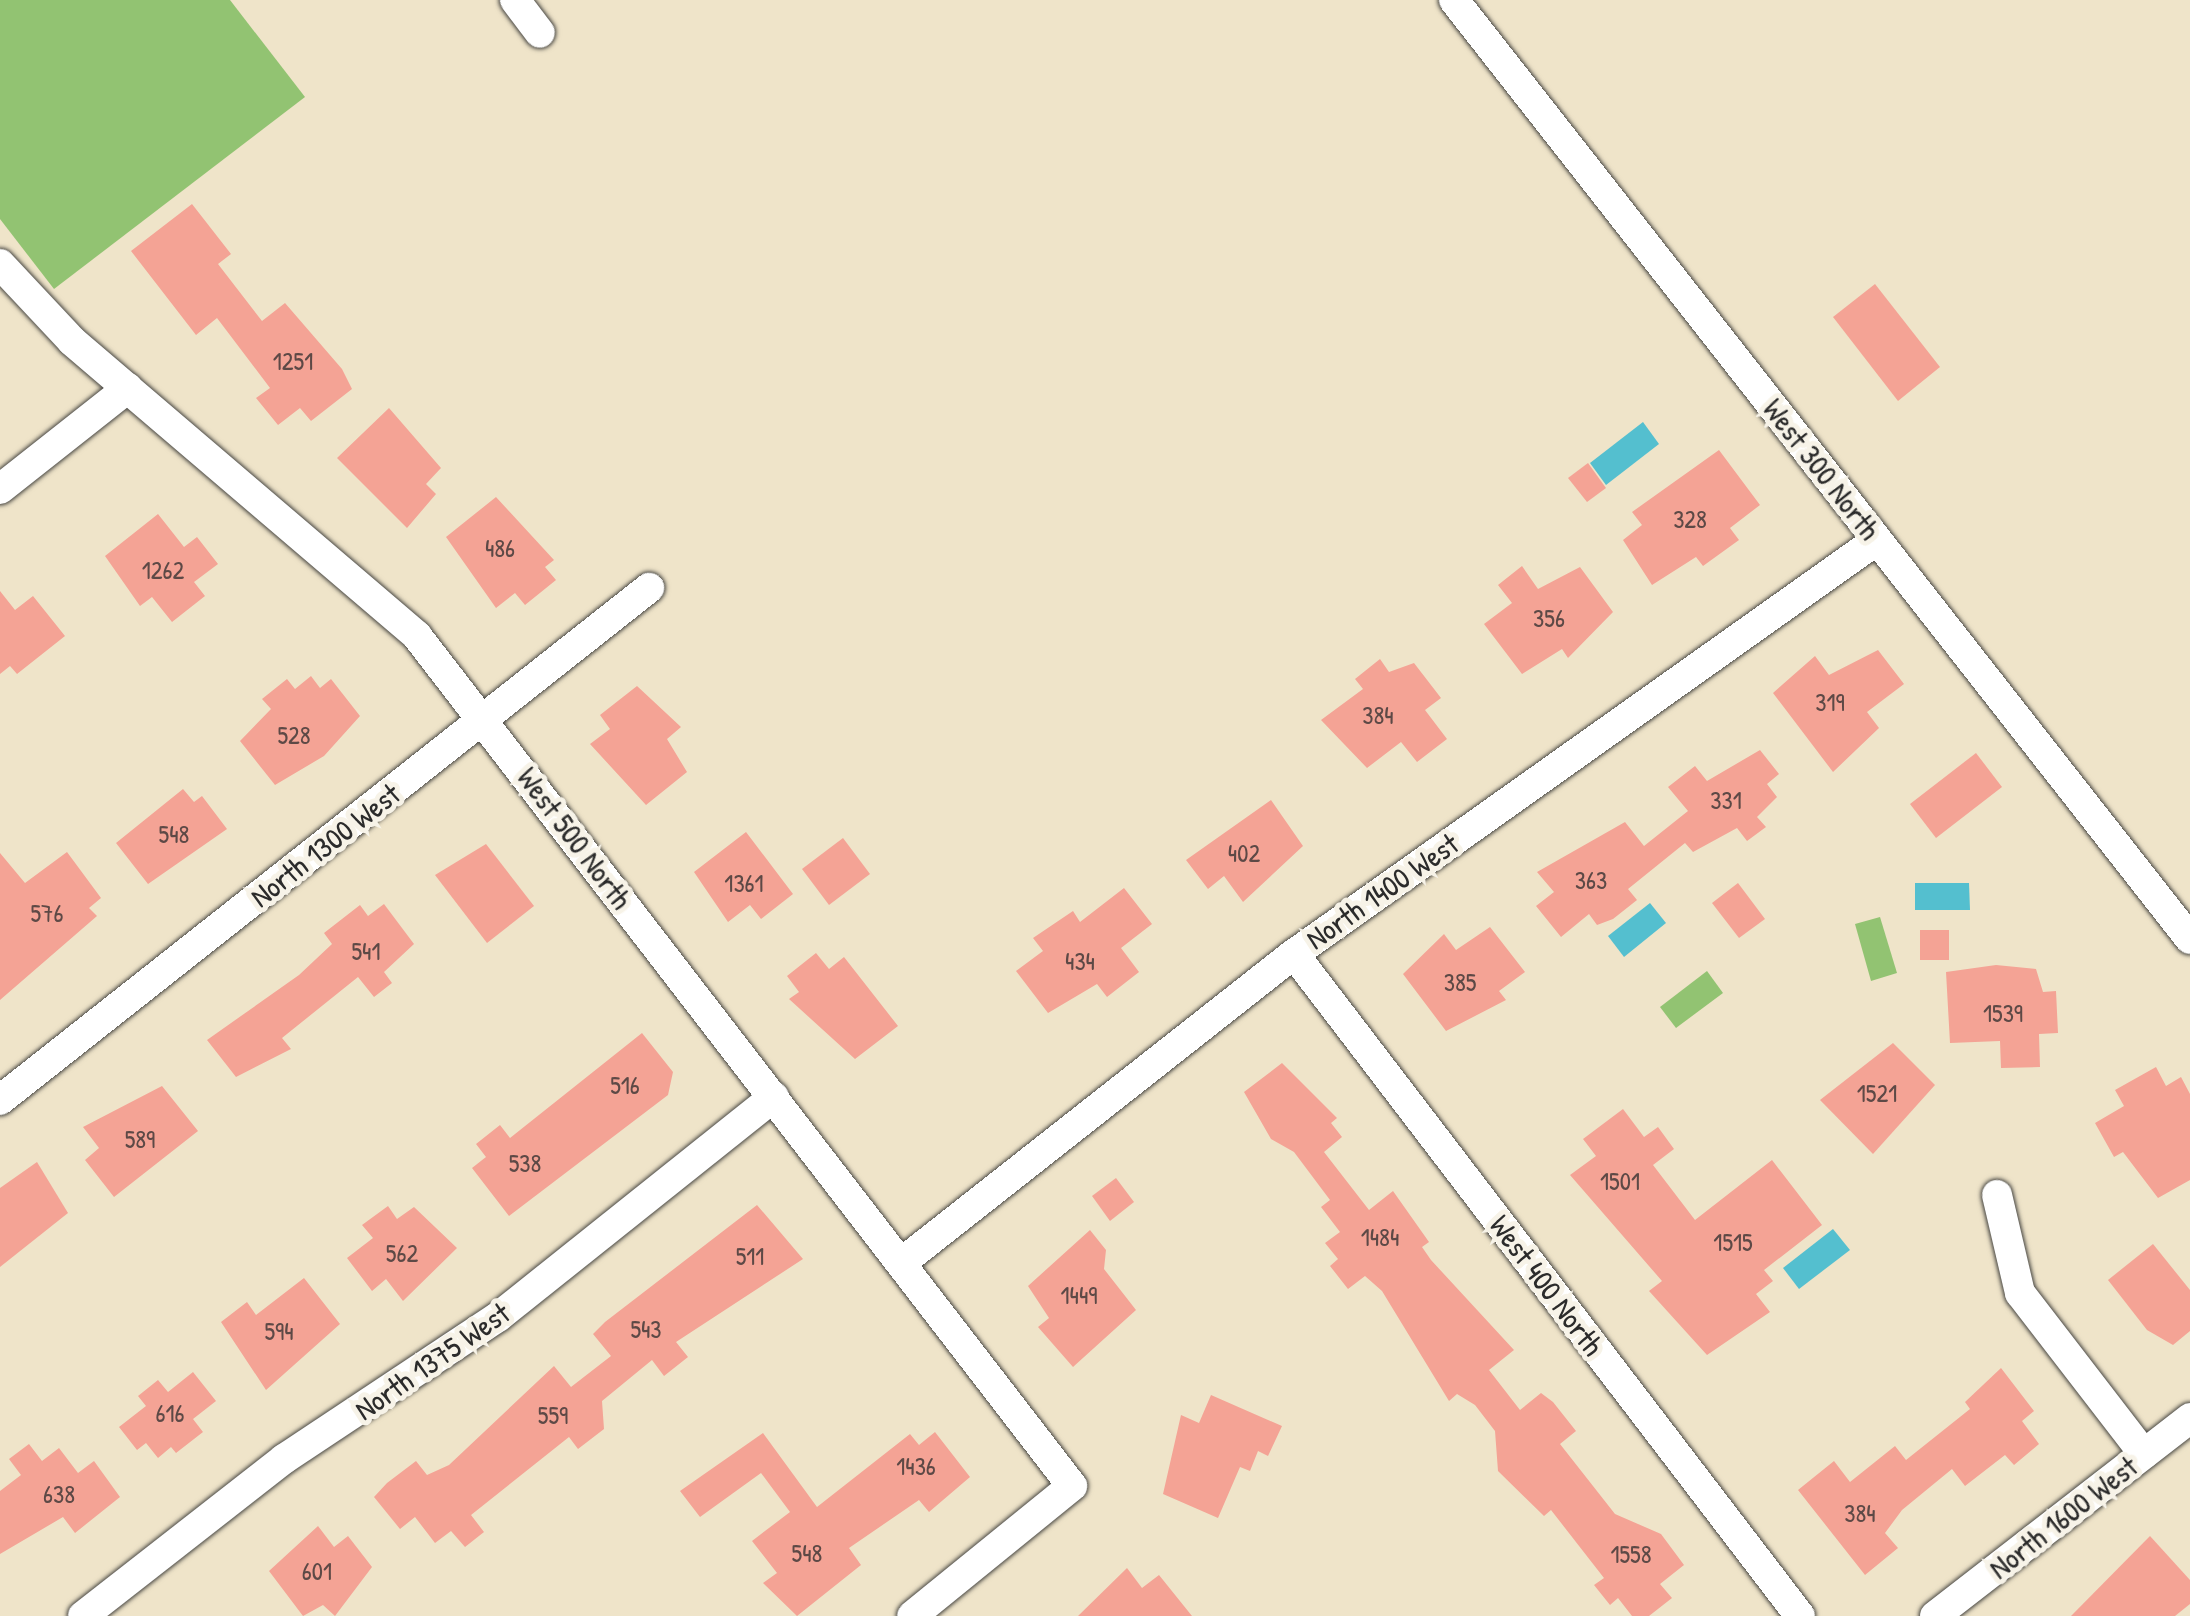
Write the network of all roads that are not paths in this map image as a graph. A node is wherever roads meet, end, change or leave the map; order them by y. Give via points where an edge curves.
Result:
1 (515, 0) edge
2 (1454, 0) edge
3 (540, 33) dead end
4 (0, 264) edge
5 (128, 388) junction
6 (0, 490) edge
7 (1877, 540) junction
8 (649, 588) dead end
9 (485, 719) junction
10 (2190, 939) edge
11 (1294, 954) junction
12 (774, 1098) junction
13 (0, 1100) edge
14 (1997, 1195) dead end
15 (901, 1263) junction
16 (2190, 1418) edge
17 (2144, 1454) junction
18 (83, 1616) edge
19 (912, 1616) edge
20 (1800, 1616) edge
21 (1936, 1616) edge

1 - 3 street
2 - 7 street, West 300 North
4 - 5 street, West 500 North
5 - 6 street
5 - 9 street, West 500 North via 381,602
7 - 10 street, West 300 North
7 - 11 street, North 1400 West
8 - 9 street, North 1300 West
9 - 12 street, West 500 North
9 - 13 street, North 1300 West
11 - 15 street, North 1400 West
11 - 20 street, West 400 North
12 - 15 street, West 500 North
12 - 18 street, North 1375 West via 498,1317 284,1459
14 - 17 street via 2020,1293
15 - 19 street, West 500 North via 1072,1486
16 - 17 street, North 1600 West
17 - 21 street, North 1600 West

